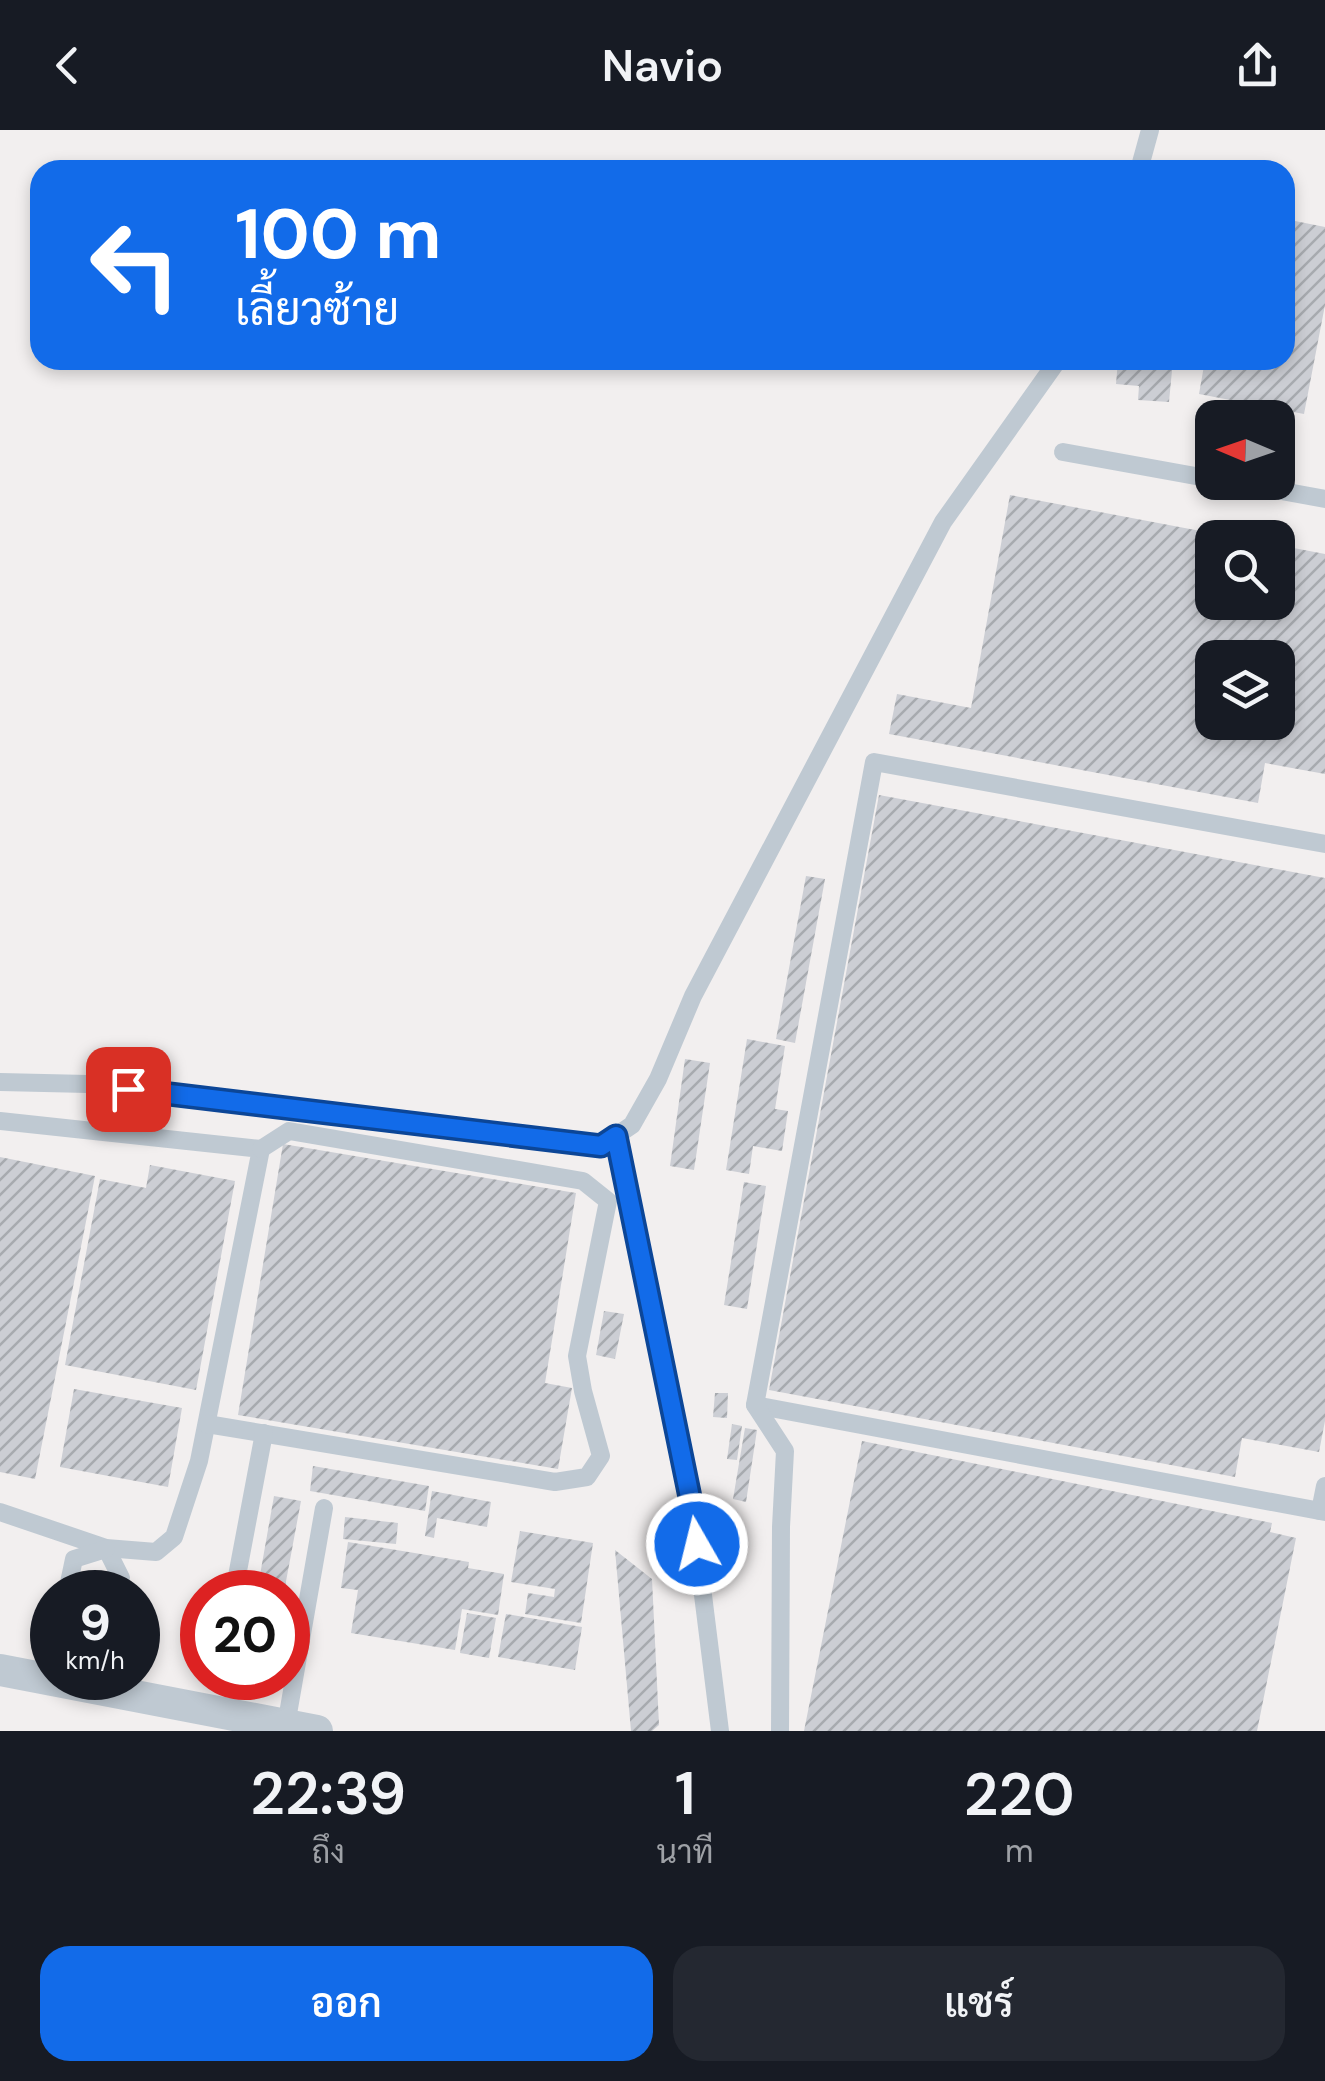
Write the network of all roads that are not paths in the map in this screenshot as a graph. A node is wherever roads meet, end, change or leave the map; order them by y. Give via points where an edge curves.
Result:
1 (1150, 130) edge
2 (1142, 160) edge
3 (1051, 370) edge
4 (1062, 452) dead end
5 (1195, 476) edge
6 (1295, 494) edge
7 (1325, 499) edge
8 (1325, 844) edge
9 (0, 1082) edge
10 (0, 1121) edge
11 (616, 1136) junction
12 (261, 1149) junction
13 (754, 1406) junction
14 (206, 1424) junction
15 (264, 1434) junction
16 (1325, 1486) edge
17 (324, 1508) dead end
18 (0, 1512) edge
19 (1322, 1512) edge
20 (106, 1548) junction
21 (72, 1570) edge
22 (117, 1570) edge
23 (238, 1570) edge
24 (0, 1670) edge
25 (30, 1673) edge
26 (160, 1698) edge
27 (296, 1729) edge
28 (720, 1731) edge
29 (780, 1731) edge

1 - 2 lane
3 - 11 lane via 943,522 693,996 658,1079 632,1125
4 - 5 lane
6 - 7 lane
8 - 13 lane via 874,762
9 - 11 lane via 88,1084 601,1146
10 - 12 lane
11 - 28 lane via 692,1507
12 - 14 lane
12 - 15 lane via 288,1130 582,1181 608,1202 578,1356 601,1456 587,1477 555,1482
13 - 19 lane
13 - 29 lane via 785,1451
14 - 15 lane
14 - 20 lane via 174,1536 156,1552
15 - 23 lane
16 - 19 lane
17 - 27 lane
18 - 20 lane
20 - 21 lane via 74,1559
20 - 22 lane
24 - 25 street
26 - 27 street

